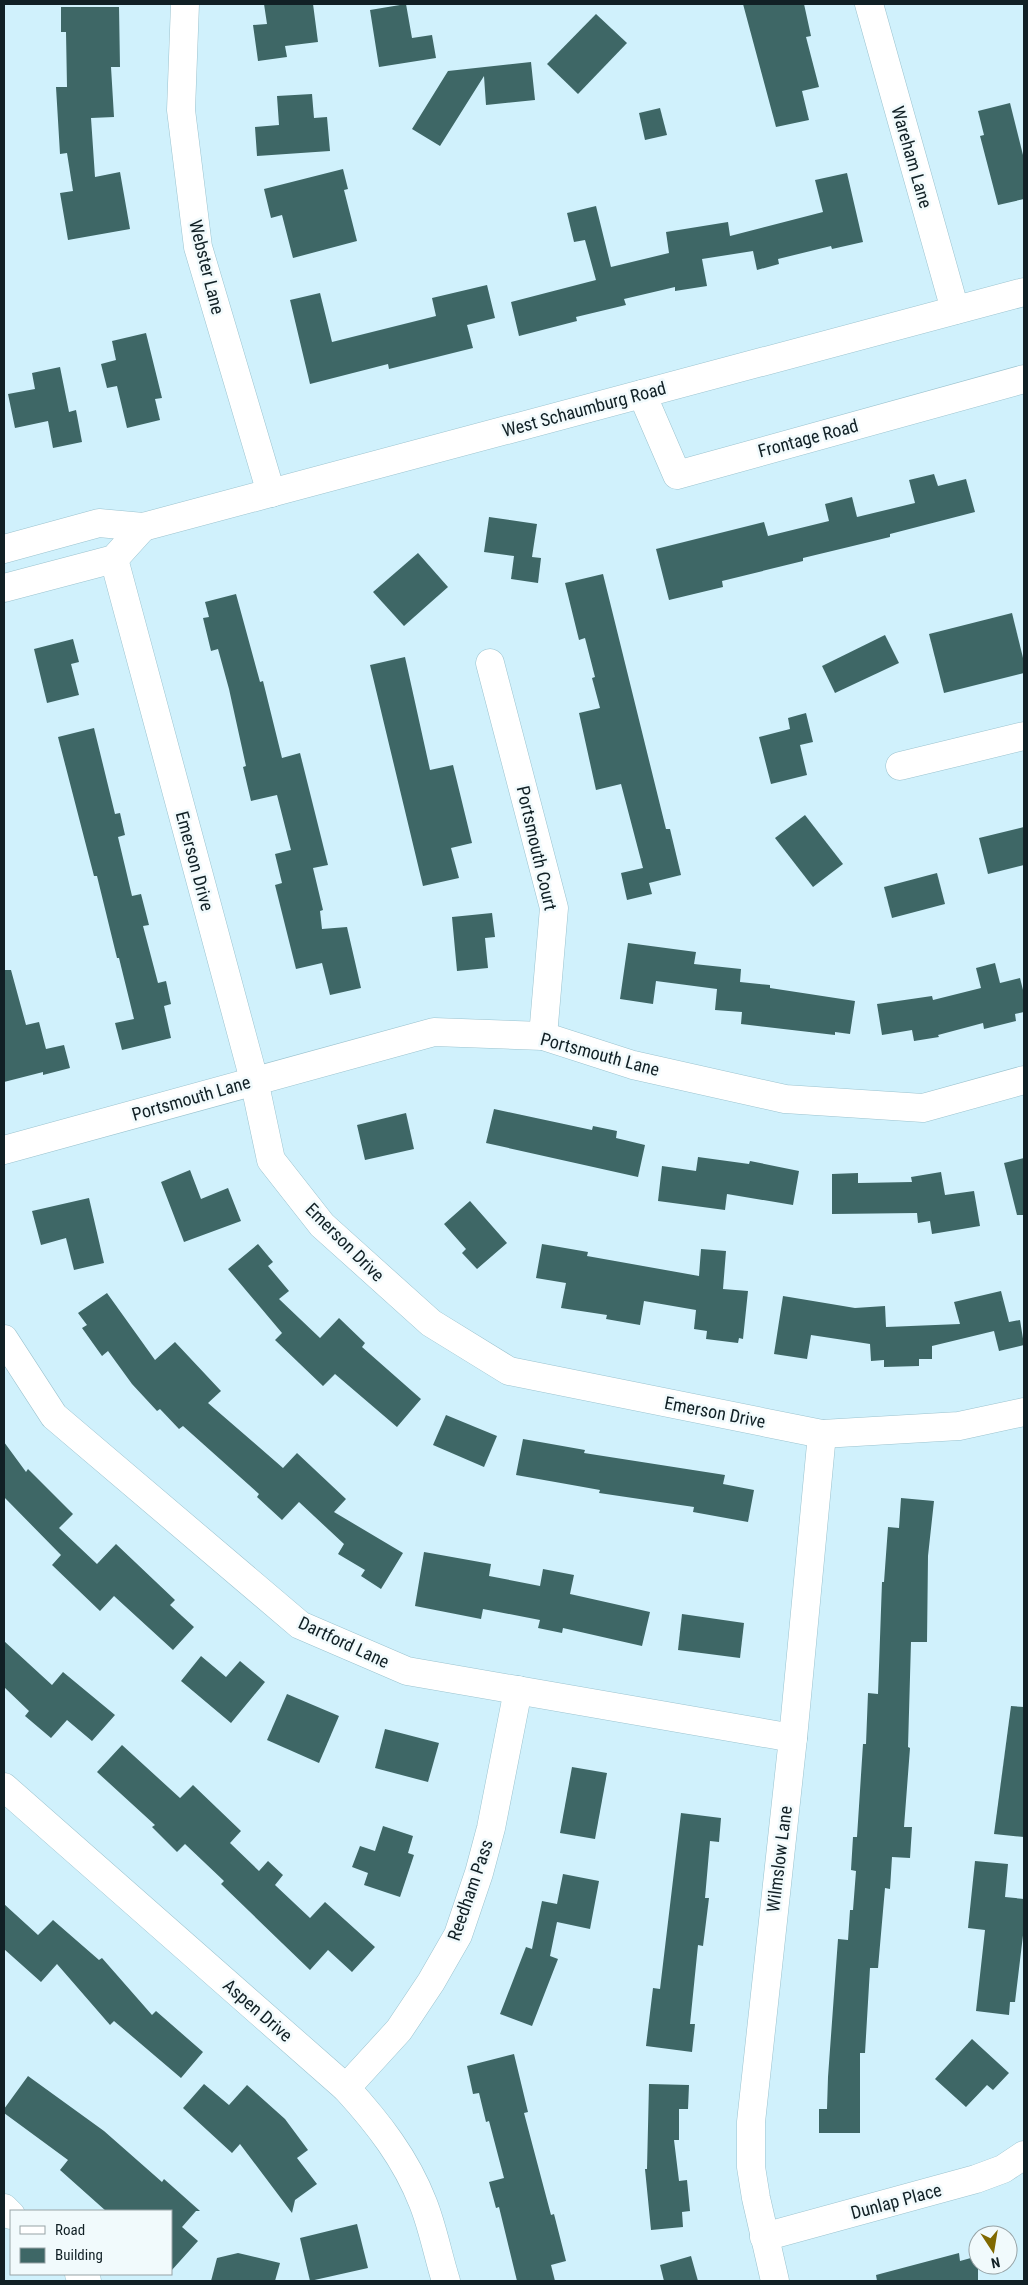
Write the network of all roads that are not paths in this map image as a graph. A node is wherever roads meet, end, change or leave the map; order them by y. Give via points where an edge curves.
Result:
1 (185, 4) edge
2 (869, 4) edge
3 (1024, 292) edge
4 (955, 310) junction
5 (1024, 379) edge
6 (642, 394) junction
7 (271, 493) junction
8 (143, 526) junction
9 (4, 549) edge
10 (114, 559) junction
11 (4, 588) edge
12 (490, 663) dead end
13 (1024, 736) edge
14 (900, 766) dead end
15 (543, 1036) junction
16 (254, 1080) junction
17 (1024, 1080) edge
18 (4, 1150) edge
19 (4, 1338) edge
20 (1024, 1412) edge
21 (822, 1434) junction
22 (518, 1690) junction
23 (793, 1738) junction
24 (4, 1787) edge
25 (346, 2088) junction
26 (1024, 2155) edge
27 (764, 2237) junction
28 (446, 2281) edge
29 (775, 2281) edge

1 - 7 street, Webster Lane via 181,110 198,247
2 - 4 street, Wareham Lane
3 - 4 street, West Schaumburg Road
4 - 6 street, West Schaumburg Road
5 - 6 street, Frontage Road via 677,475
6 - 7 street, West Schaumburg Road
7 - 8 street, West Schaumburg Road
8 - 9 street, West Schaumburg Road via 99,523
8 - 10 street
10 - 11 street
10 - 16 street, Emerson Drive
12 - 15 street, Portsmouth Court via 554,908
13 - 14 street
15 - 16 street, Portsmouth Lane via 434,1032
15 - 17 street, Portsmouth Lane via 633,1065 785,1099 923,1108
16 - 18 street, Portsmouth Lane
16 - 21 street, Emerson Drive via 271,1160 322,1224 431,1323 510,1371
19 - 22 street, Dartford Lane via 54,1416 300,1625 407,1671
20 - 21 street, Emerson Drive via 959,1426
21 - 23 street, Wilmslow Lane
22 - 23 street, Dartford Lane
22 - 25 street, Reedham Pass via 479,1873 458,1935 399,2030
23 - 27 street, Wilmslow Lane via 751,2122 751,2167
24 - 25 street, Aspen Drive
25 - 28 street, Aspen Drive via 378,2122 413,2179
26 - 27 street, Dunlap Place via 1003,2170 976,2179
27 - 29 street, Wilmslow Lane

